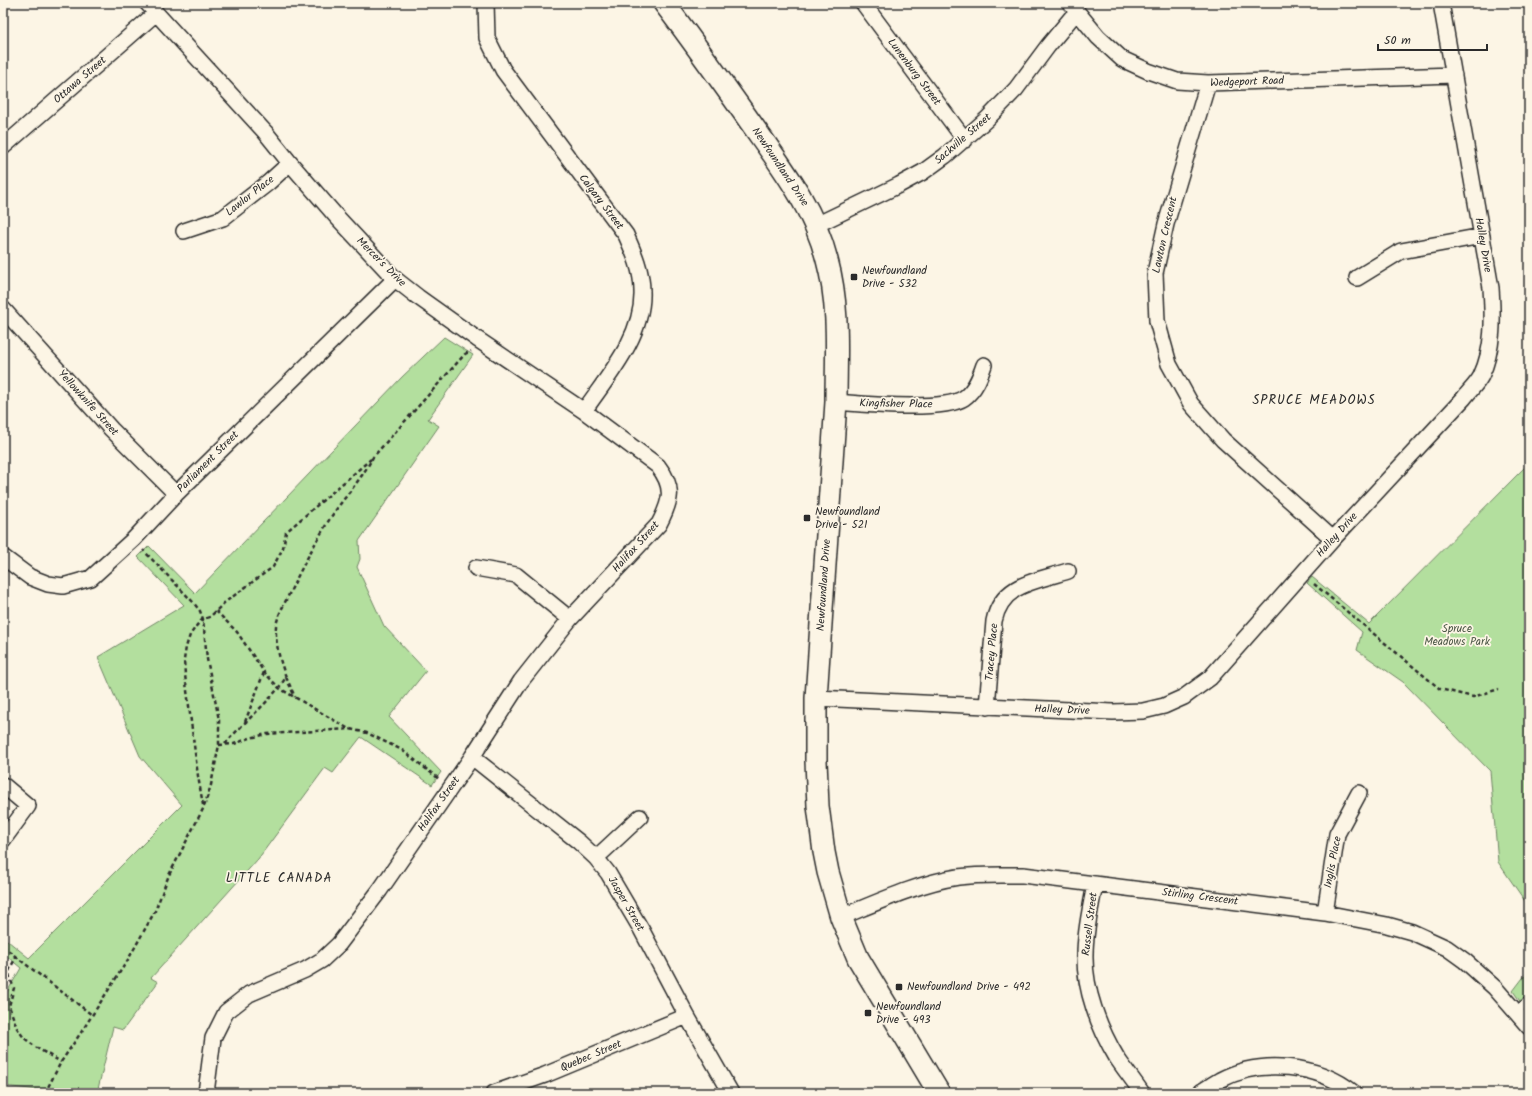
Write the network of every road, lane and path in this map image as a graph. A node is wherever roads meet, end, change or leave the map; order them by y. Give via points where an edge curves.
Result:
1 (486, 3) edge
2 (664, 3) edge
3 (863, 3) edge
4 (1441, 3) edge
5 (1074, 7) edge
6 (152, 8) edge
7 (1454, 75) junction
8 (1208, 84) junction
9 (964, 140) junction
10 (3, 147) edge
11 (290, 163) junction
12 (816, 225) junction
13 (184, 231) dead end
14 (1482, 236) junction
15 (1356, 278) dead end
16 (395, 279) junction
17 (3, 309) edge
18 (471, 351) dead end
19 (984, 365) dead end
20 (836, 402) junction
21 (584, 411) junction
22 (373, 457) junction
23 (670, 492) joint
24 (176, 494) junction
25 (1333, 539) junction
26 (142, 550) dead end
27 (3, 557) edge
28 (476, 568) dead end
29 (1068, 571) dead end
30 (1314, 584) dead end
31 (216, 611) junction
32 (203, 619) junction
33 (570, 619) junction
34 (264, 672) junction
35 (286, 677) junction
36 (279, 688) junction
37 (1499, 689) dead end
38 (295, 697) junction
39 (816, 698) junction
40 (987, 707) junction
41 (245, 724) junction
42 (350, 729) junction
43 (225, 744) junction
44 (219, 745) junction
45 (472, 757) junction
46 (439, 778) dead end
47 (3, 785) edge
48 (1359, 793) dead end
49 (204, 807) junction
50 (640, 817) dead end
51 (3, 840) edge
52 (596, 858) junction
53 (1095, 884) junction
54 (1325, 913) junction
55 (842, 918) junction
56 (3, 946) edge
57 (15, 956) junction
58 (1529, 1000) edge
59 (1516, 1012) junction
60 (92, 1016) junction
61 (687, 1016) junction
62 (1529, 1027) edge
63 (61, 1062) junction
64 (523, 1089) edge
65 (45, 1093) edge
66 (206, 1093) edge
67 (494, 1093) edge
68 (731, 1093) edge
69 (939, 1093) edge
70 (1142, 1093) edge
71 (1199, 1093) edge
72 (1354, 1093) edge

1 - 21 street, Calgary Street via 487,38 502,70 626,235 637,261 642,291 638,324 622,355
2 - 12 street, Newfoundland Drive via 793,182
3 - 9 street, Lunenburg Street
4 - 7 street, Halley Drive
5 - 8 street, Wedgeport Road via 1098,37 1122,59 1148,72 1177,81
5 - 9 street, Sackville Street via 1016,89
6 - 10 street, Ottawa Street
6 - 11 street, Mercer's Drive
7 - 8 street, Wedgeport Road
7 - 14 street, Halley Drive
8 - 25 street, Lawton Crescent via 1166,224 1155,273 1157,321 1169,364 1191,404 1223,440
9 - 12 street, Sackville Street via 923,172
11 - 13 street, Lawlor Place via 223,218
11 - 16 street, Mercer's Drive
12 - 20 street, Newfoundland Drive via 828,261 835,302
14 - 15 street via 1401,251
14 - 25 street, Halley Drive via 1491,288 1493,321 1490,351 1480,377 1464,398
16 - 21 street, Mercer's Drive
16 - 24 street, Parliament Street
17 - 24 street, Yellowknife Street via 111,428
18 - 22 path via 465,354
19 - 20 street, Kingfisher Place via 972,391 956,402 928,406
20 - 39 street, Newfoundland Drive
21 - 23 street, Mercer's Drive via 658,466 666,476
22 - 31 path via 286,532 283,548 273,567
22 - 35 path via 364,474 332,516 292,587 279,616 276,626 277,637
23 - 33 street, Halifax Street via 667,509 659,524
24 - 27 street, Parliament Street via 134,539 91,578 63,586 48,584 30,577
25 - 40 street, Halley Drive via 1210,678 1184,698 1143,711
26 - 32 path via 193,602
28 - 33 street via 516,575
29 - 40 street, Tracey Place via 1018,586 1001,602 994,621
30 - 37 path via 1440,689 1473,697
31 - 32 path
31 - 34 path via 237,632
32 - 44 path via 207,659 219,720
32 - 49 path via 190,635 184,660
33 - 45 street, Halifax Street via 521,681
34 - 36 path
34 - 41 path
35 - 36 path
35 - 38 path
36 - 38 path
36 - 41 path
38 - 42 path
39 - 40 street, Halley Drive
39 - 55 street, Newfoundland Drive via 818,806 828,872
41 - 43 path
42 - 43 path via 267,734 234,744
42 - 46 path via 367,733 402,750
43 - 44 path
44 - 49 path
45 - 52 street, Jasper Street
45 - 66 street, Halifax Street via 380,890 339,944 322,960 249,994 226,1012 213,1038
47 - 51 street via 28,806
48 - 54 street, Inglis Place via 1337,834
49 - 60 path via 155,911
50 - 52 street
52 - 61 street, Jasper Street via 608,873 641,929
53 - 54 street, Stirling Crescent
53 - 55 street, Stirling Crescent via 1023,875 986,874 959,877 933,882
53 - 70 street, Russell Street via 1085,956 1088,985 1106,1037 1117,1058
54 - 59 street, Stirling Crescent via 1412,932 1447,948 1495,988
55 - 69 street, Newfoundland Drive via 858,958
56 - 57 path
57 - 60 path
57 - 63 path via 9,971 14,988 9,1006 13,1019 24,1038
58 - 59 lane
59 - 62 street, Stirling Crescent
60 - 63 path
61 - 64 street, Quebec Street
61 - 68 street, Jasper Street
63 - 65 path
64 - 67 street, Quebec Street
71 - 72 street via 1220,1080 1239,1073 1275,1067 1325,1076 1343,1084

